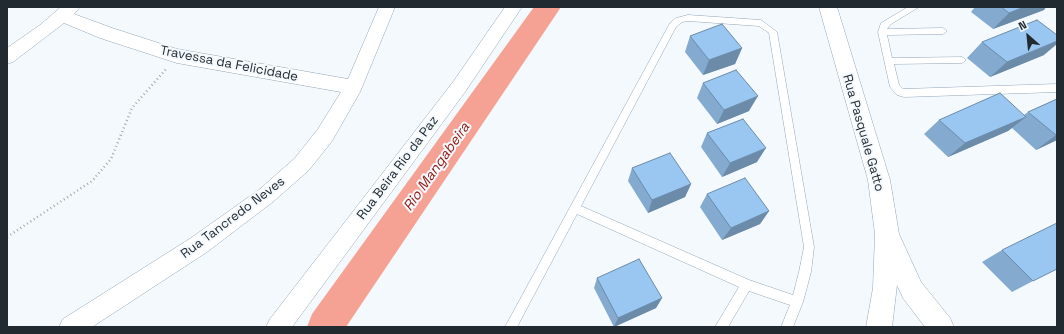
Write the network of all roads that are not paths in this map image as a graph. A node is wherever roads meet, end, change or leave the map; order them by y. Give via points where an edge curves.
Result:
1 (387, 7) edge
2 (514, 7) edge
3 (828, 7) edge
4 (841, 7) edge
5 (916, 7) edge
6 (67, 11) edge
7 (942, 31) dead end
8 (835, 32) junction
9 (882, 32) junction
10 (7, 57) edge
11 (962, 60) dead end
12 (888, 61) junction
13 (354, 87) junction
14 (1057, 88) edge
15 (575, 208) junction
16 (887, 234) junction
17 (747, 285) junction
18 (797, 302) junction
19 (71, 327) edge
20 (278, 327) edge
21 (511, 327) edge
22 (721, 327) edge
23 (787, 327) edge
24 (879, 327) edge
25 (941, 327) edge

1 - 13 street, Rua Tancredo Neves
2 - 20 street, Rua Beira Rio da Paz via 459,87
3 - 8 street, Rua Pasquale Gatto
4 - 8 street
5 - 9 lane via 888,22
6 - 10 street
6 - 13 street, Travessa da Felicidade via 106,34 177,56
7 - 9 lane
8 - 16 street, Rua Pasquale Gatto via 879,180
9 - 12 lane
11 - 12 lane
12 - 14 lane via 895,88 904,93
13 - 19 street, Rua Tancredo Neves via 325,135 302,164 285,180 199,246
15 - 17 lane
15 - 18 lane via 676,22 688,18 761,23 770,29 775,41 807,233 805,272
15 - 21 lane
16 - 24 street, Rua Pasquale Gatto via 885,288
16 - 25 street, Rua Pasquale Gatto via 912,290
17 - 18 lane
17 - 22 lane
18 - 23 lane

